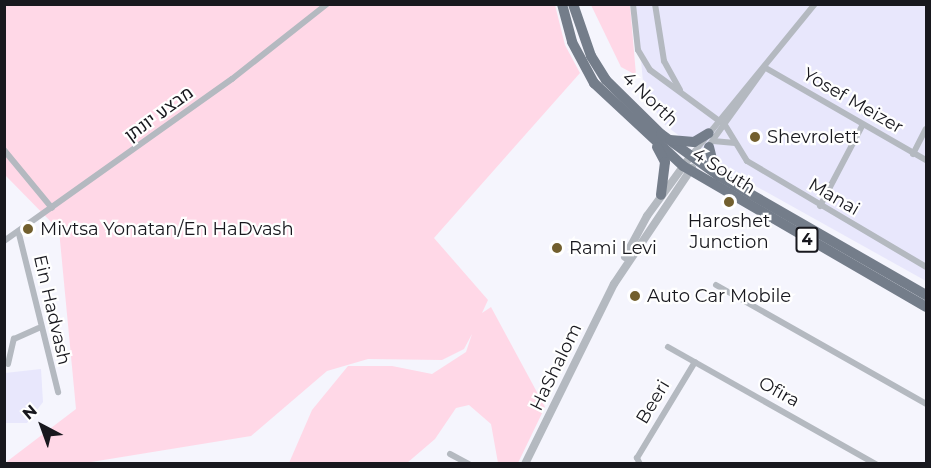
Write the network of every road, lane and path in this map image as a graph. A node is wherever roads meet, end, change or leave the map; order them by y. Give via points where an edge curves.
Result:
1 (327, 4) edge
2 (562, 4) edge
3 (573, 4) edge
4 (633, 4) edge
5 (655, 4) edge
6 (815, 4) edge
7 (764, 67) junction
8 (682, 93) junction
9 (722, 123) junction
10 (862, 126) junction
11 (927, 129) edge
12 (666, 138) junction
13 (651, 139) junction
14 (710, 140) junction
15 (735, 143) junction
16 (4, 150) edge
17 (913, 154) junction
18 (927, 160) edge
19 (690, 164) junction
20 (719, 176) junction
21 (661, 195) junction
22 (819, 206) junction
23 (52, 208) junction
24 (19, 234) junction
25 (4, 241) edge
26 (927, 267) edge
27 (614, 284) junction
28 (716, 285) dead end
29 (927, 295) edge
30 (927, 307) edge
31 (39, 328) junction
32 (668, 347) dead end
33 (695, 362) junction
34 (8, 364) dead end
35 (58, 392) dead end
36 (927, 404) edge
37 (450, 454) dead end
38 (639, 461) edge
39 (469, 464) edge
40 (525, 464) edge
41 (876, 464) edge

1 - 23 street, מבצע יונתן
2 - 13 highway, 4 South / 4 via 572,42 594,83
3 - 12 highway, 4 North / 4 via 591,56 606,80
4 - 8 street via 643,60 662,82
5 - 8 street via 664,61
6 - 7 street
7 - 9 street
7 - 10 street, Yosef Meizer
8 - 9 street
9 - 14 street
9 - 15 street, Manai
10 - 17 street, Yosef Meizer
10 - 22 street
11 - 17 street
12 - 14 highway via 686,143
12 - 19 highway, 4 North / 4
13 - 19 highway, 4 South / 4
13 - 21 highway via 664,162
14 - 15 street
14 - 19 street
14 - 19 street
14 - 20 highway via 709,162
15 - 22 street, Manai via 747,161
16 - 23 street
17 - 18 street, Yosef Meizer
19 - 20 highway, 4 North / 4
19 - 21 street, HaShalom
19 - 27 street, HaShalom
19 - 30 highway, 4 South / 4
20 - 29 highway, 4 North / 4
21 - 27 street, HaShalom
22 - 26 street, Manai
23 - 24 street, מבצע יונתן
24 - 25 street, מבצע יונתן
24 - 31 street, Ein Hadvash
27 - 40 street, HaShalom
28 - 36 street
31 - 34 street via 14,339
31 - 35 street, Ein Hadvash
32 - 33 street, Ofira
33 - 38 street, Beeri
33 - 41 street, Ofira
37 - 39 street

